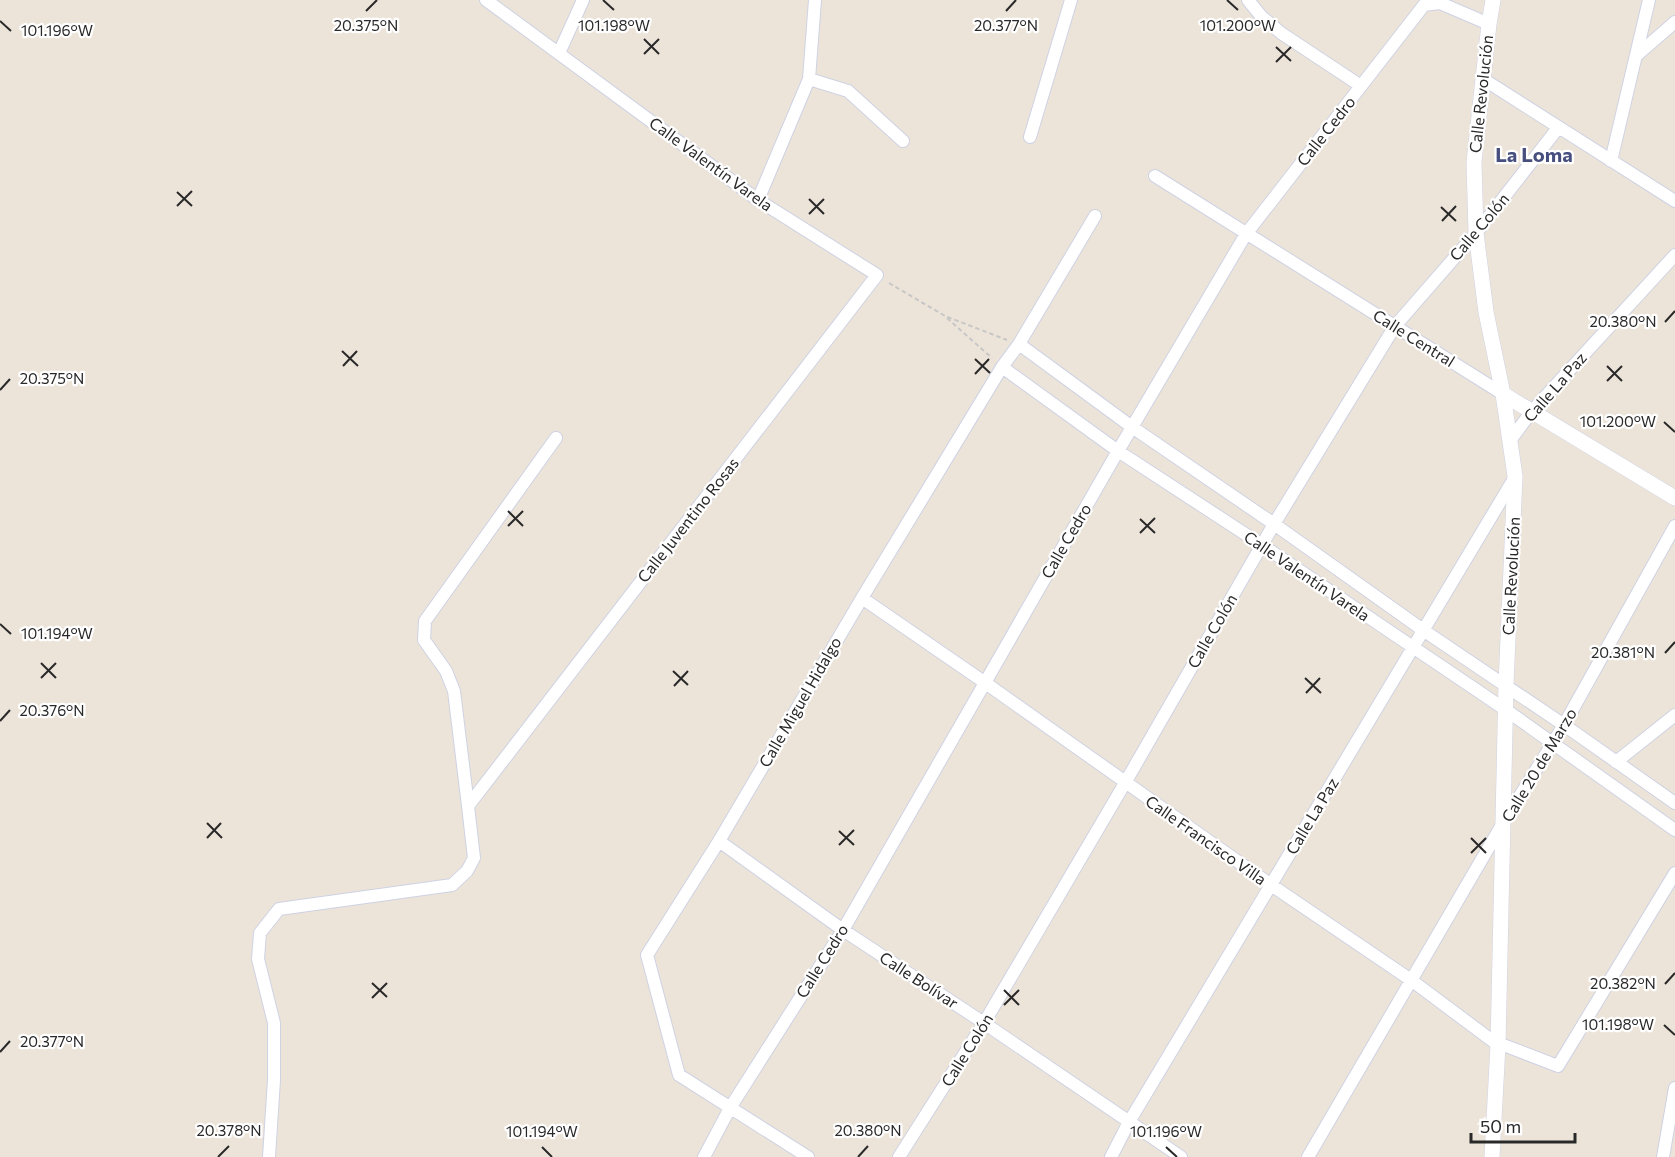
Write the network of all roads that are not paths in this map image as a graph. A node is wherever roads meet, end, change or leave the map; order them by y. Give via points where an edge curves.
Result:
1 (486, 0) edge
2 (583, 0) edge
3 (815, 0) edge
4 (1071, 0) edge
5 (1248, 0) edge
6 (1493, 0) edge
7 (1649, 0) edge
8 (1675, 22) edge
9 (1489, 24) junction
10 (559, 53) junction
11 (1637, 55) junction
12 (809, 79) junction
13 (1483, 79) junction
14 (1361, 86) junction
15 (1558, 128) junction
16 (1030, 137) dead end
17 (903, 141) dead end
18 (1611, 161) junction
19 (1155, 176) dead end
20 (758, 200) junction
21 (1675, 201) edge
22 (1095, 216) dead end
23 (1476, 233) junction
24 (1246, 234) junction
25 (1675, 255) edge
26 (877, 275) joint
27 (1395, 326) junction
28 (1018, 344) junction
29 (1002, 367) junction
30 (1503, 394) junction
31 (1532, 411) junction
32 (1132, 427) junction
33 (556, 438) dead end
34 (1509, 442) junction
35 (1118, 451) junction
36 (1515, 476) junction
37 (1675, 498) edge
38 (1274, 524) junction
39 (1675, 526) edge
40 (1262, 545) junction
41 (862, 598) junction
42 (1423, 630) junction
43 (1412, 648) junction
44 (984, 682) junction
45 (1506, 686) junction
46 (1506, 710) junction
47 (1675, 715) edge
48 (1564, 725) junction
49 (1554, 744) junction
50 (1616, 762) junction
51 (1125, 783) junction
52 (1675, 803) edge
53 (468, 806) junction
54 (1503, 824) junction
55 (1675, 830) edge
56 (719, 841) junction
57 (1675, 873) edge
58 (1271, 885) junction
59 (843, 930) junction
60 (1411, 980) junction
61 (984, 1023) junction
62 (1498, 1045) junction
63 (1675, 1088) edge
64 (730, 1108) junction
65 (1129, 1122) junction
66 (269, 1157) edge
67 (704, 1157) edge
68 (808, 1157) edge
69 (899, 1157) edge
70 (1111, 1157) edge
71 (1181, 1157) edge
72 (1308, 1157) edge
73 (1492, 1157) edge
74 (1663, 1157) edge

1 - 10 street, Calle Valentín Varela
2 - 10 street
3 - 12 street
4 - 16 street
5 - 14 street via 1273,27
6 - 9 street, Calle Revolución
7 - 11 street
8 - 11 street
9 - 13 street, Calle Revolución
9 - 14 street, Calle Cedro via 1440,3 1424,5
10 - 20 street, Calle Valentín Varela
11 - 18 street
12 - 17 street via 848,91
12 - 20 street
13 - 15 street
13 - 23 street, Calle Revolución via 1474,162
14 - 24 street, Calle Cedro
15 - 18 street
15 - 23 street, Calle Colón
18 - 21 street
19 - 24 street, Calle Central
20 - 26 street, Calle Valentín Varela
22 - 28 street, Calle Miguel Hidalgo
23 - 27 street, Calle Colón
23 - 30 street, Calle Revolución via 1486,312
24 - 27 street, Calle Central
24 - 32 street, Calle Cedro
25 - 31 street, Calle La Paz
26 - 53 street, Calle Juventino Rosas
27 - 30 street, Calle Central
27 - 38 street, Calle Colón
28 - 29 street, Calle Miguel Hidalgo
28 - 32 street, Calle Valentín Varela
29 - 35 street, Calle Valentín Varela
29 - 41 street, Calle Miguel Hidalgo
30 - 31 street, Calle Central
30 - 34 street, Calle Revolución
31 - 34 street, Calle La Paz
31 - 37 street, Calle Central
32 - 35 street, Calle Cedro
32 - 38 street, Calle Valentín Varela
33 - 53 street via 425,621 424,640 446,671 454,691
34 - 36 street, Calle Revolución
35 - 40 street, Calle Valentín Varela
35 - 44 street, Calle Cedro
36 - 42 street, Calle La Paz
36 - 45 street, Calle Revolución
38 - 40 street, Calle Colón
38 - 42 street, Calle Valentín Varela
39 - 48 street, Calle 20 de Marzo
40 - 43 street, Calle Valentín Varela
40 - 51 street, Calle Colón
41 - 44 street, Calle Francisco Villa
41 - 56 street, Calle Miguel Hidalgo
42 - 43 street, Calle La Paz
42 - 45 street, Calle Valentín Varela
43 - 46 street, Calle Valentín Varela
43 - 58 street, Calle La Paz
44 - 51 street, Calle Francisco Villa
44 - 59 street, Calle Cedro
45 - 46 street, Calle Revolución
45 - 48 street, Calle Valentín Varela
46 - 49 street, Calle Valentín Varela
46 - 54 street, Calle Revolución
47 - 50 street
48 - 49 street, Calle 20 de Marzo
48 - 50 street, Calle Valentín Varela
49 - 54 street, Calle 20 de Marzo
49 - 55 street, Calle Valentín Varela
50 - 52 street, Calle Valentín Varela
51 - 58 street, Calle Francisco Villa
51 - 61 street, Calle Colón
53 - 66 street via 474,858 468,871 452,885 279,909 260,933 258,958 274,1023
54 - 60 street, Calle 20 de Marzo
54 - 62 street, Calle Revolución
56 - 59 street, Calle Bolívar
56 - 64 street, Calle Miguel Hidalgo via 647,955 679,1075
57 - 62 street, Calle Francisco Villa via 1558,1066
58 - 60 street, Calle Francisco Villa
58 - 65 street, Calle La Paz
59 - 61 street, Calle Bolívar
59 - 64 street, Calle Cedro
60 - 62 street, Calle Francisco Villa
60 - 72 street, Calle 20 de Marzo
61 - 65 street, Calle Bolívar
61 - 69 street, Calle Colón
62 - 73 street, Calle Revolución
63 - 74 street
64 - 67 street, Calle Cedro
64 - 68 street
65 - 70 street, Calle La Paz
65 - 71 street, Calle Bolívar

